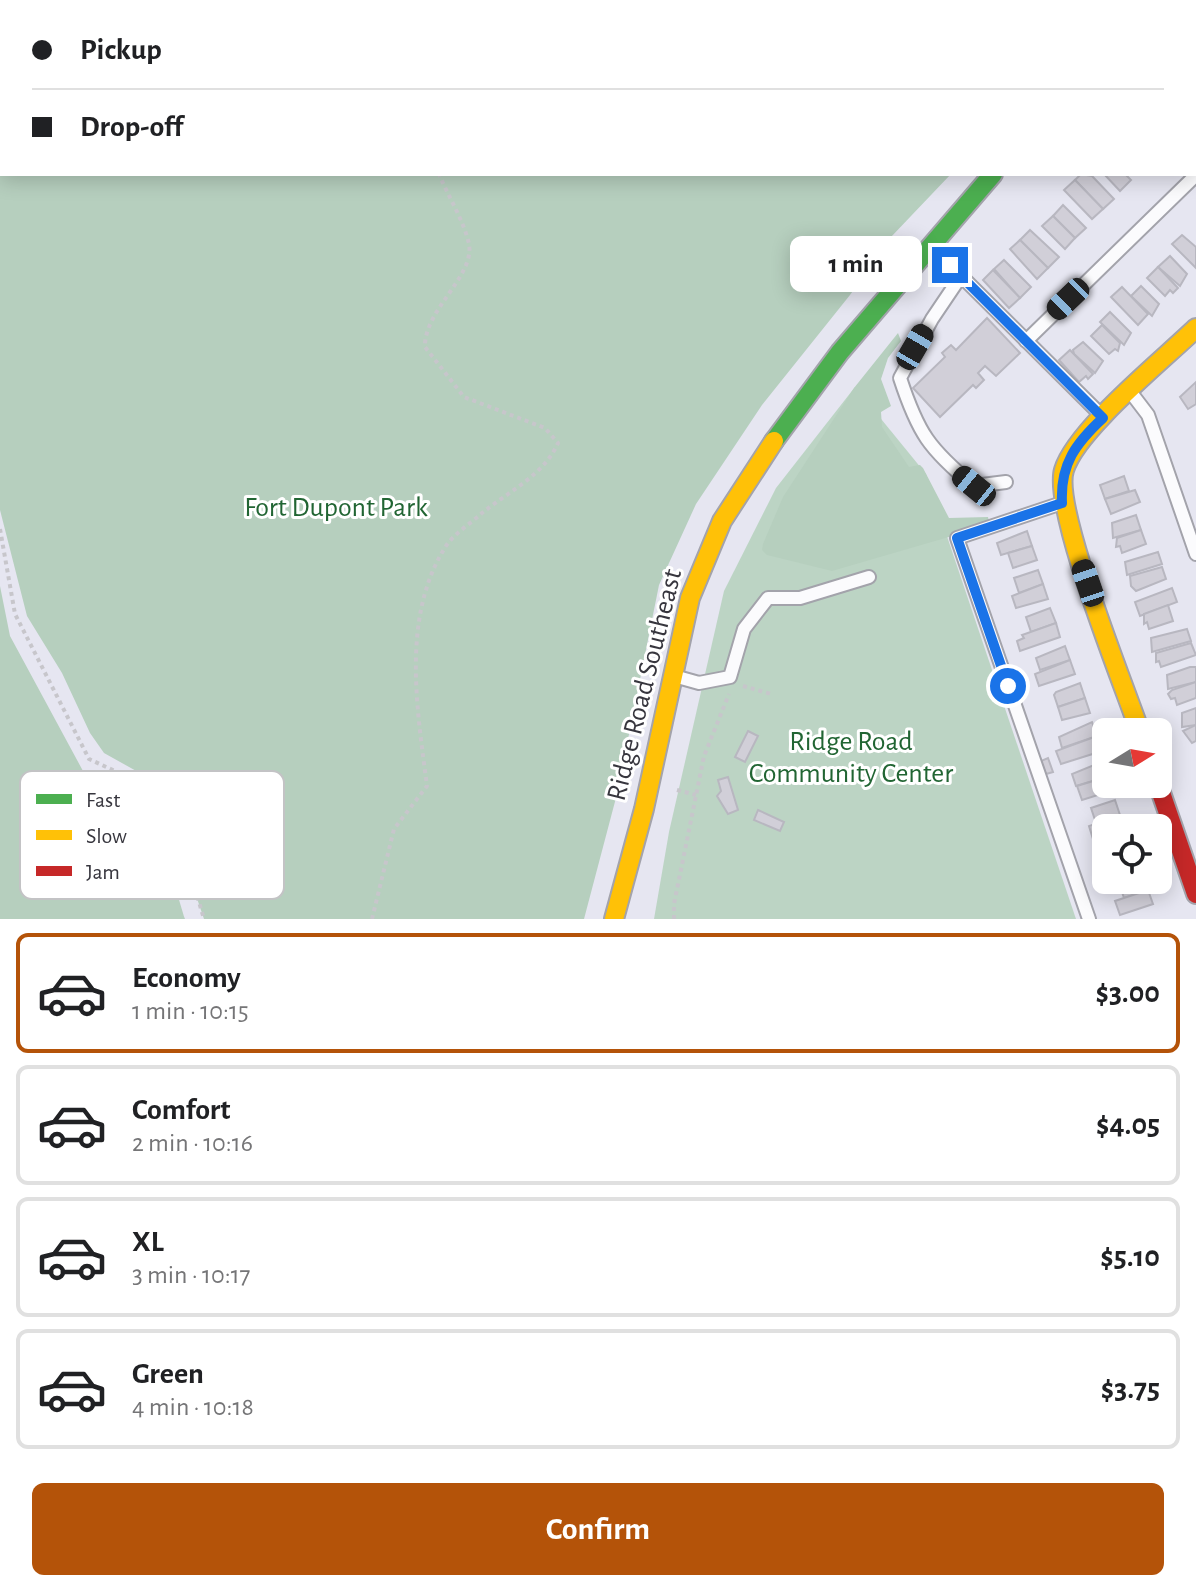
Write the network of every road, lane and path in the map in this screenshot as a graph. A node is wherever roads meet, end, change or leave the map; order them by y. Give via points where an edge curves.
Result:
1 (440, 176) edge
2 (991, 176) edge
3 (1195, 176) edge
4 (929, 245) junction
5 (961, 276) junction
6 (1196, 328) edge
7 (1026, 341) junction
8 (1130, 392) junction
9 (1103, 418) junction
10 (1006, 482) dead end
11 (1062, 503) junction
12 (0, 529) edge
13 (1196, 554) edge
14 (869, 577) dead end
15 (671, 676) junction
16 (771, 694) dead end
17 (1135, 718) edge
18 (115, 771) edge
19 (677, 790) dead end
20 (696, 795) junction
21 (1163, 798) edge
22 (1196, 894) edge
23 (198, 899) edge
24 (204, 919) edge
25 (372, 919) edge
26 (614, 919) edge
27 (674, 919) edge
28 (1089, 919) edge

1 - 25 path via 469,246 467,260 431,318 425,347 464,397 545,428 558,443 528,479 447,544 423,593 415,691 427,786 394,829
2 - 4 main road, Ridge Road Southeast
3 - 7 lane
4 - 5 lane
4 - 15 main road, Ridge Road Southeast via 840,352 737,494 699,572
5 - 7 lane
5 - 10 lane via 900,378 927,443 942,460 974,486
6 - 8 main road
7 - 9 lane
8 - 9 main road
8 - 13 lane via 1148,415
9 - 11 main road via 1066,462
11 - 17 main road
11 - 28 lane via 957,538
12 - 18 path via 15,614 89,759
14 - 15 lane via 800,598 768,598 744,629 730,677 699,683
15 - 26 main road, Ridge Road Southeast
16 - 20 path via 748,685 725,698
19 - 20 path
20 - 27 path
21 - 22 main road
23 - 24 path

